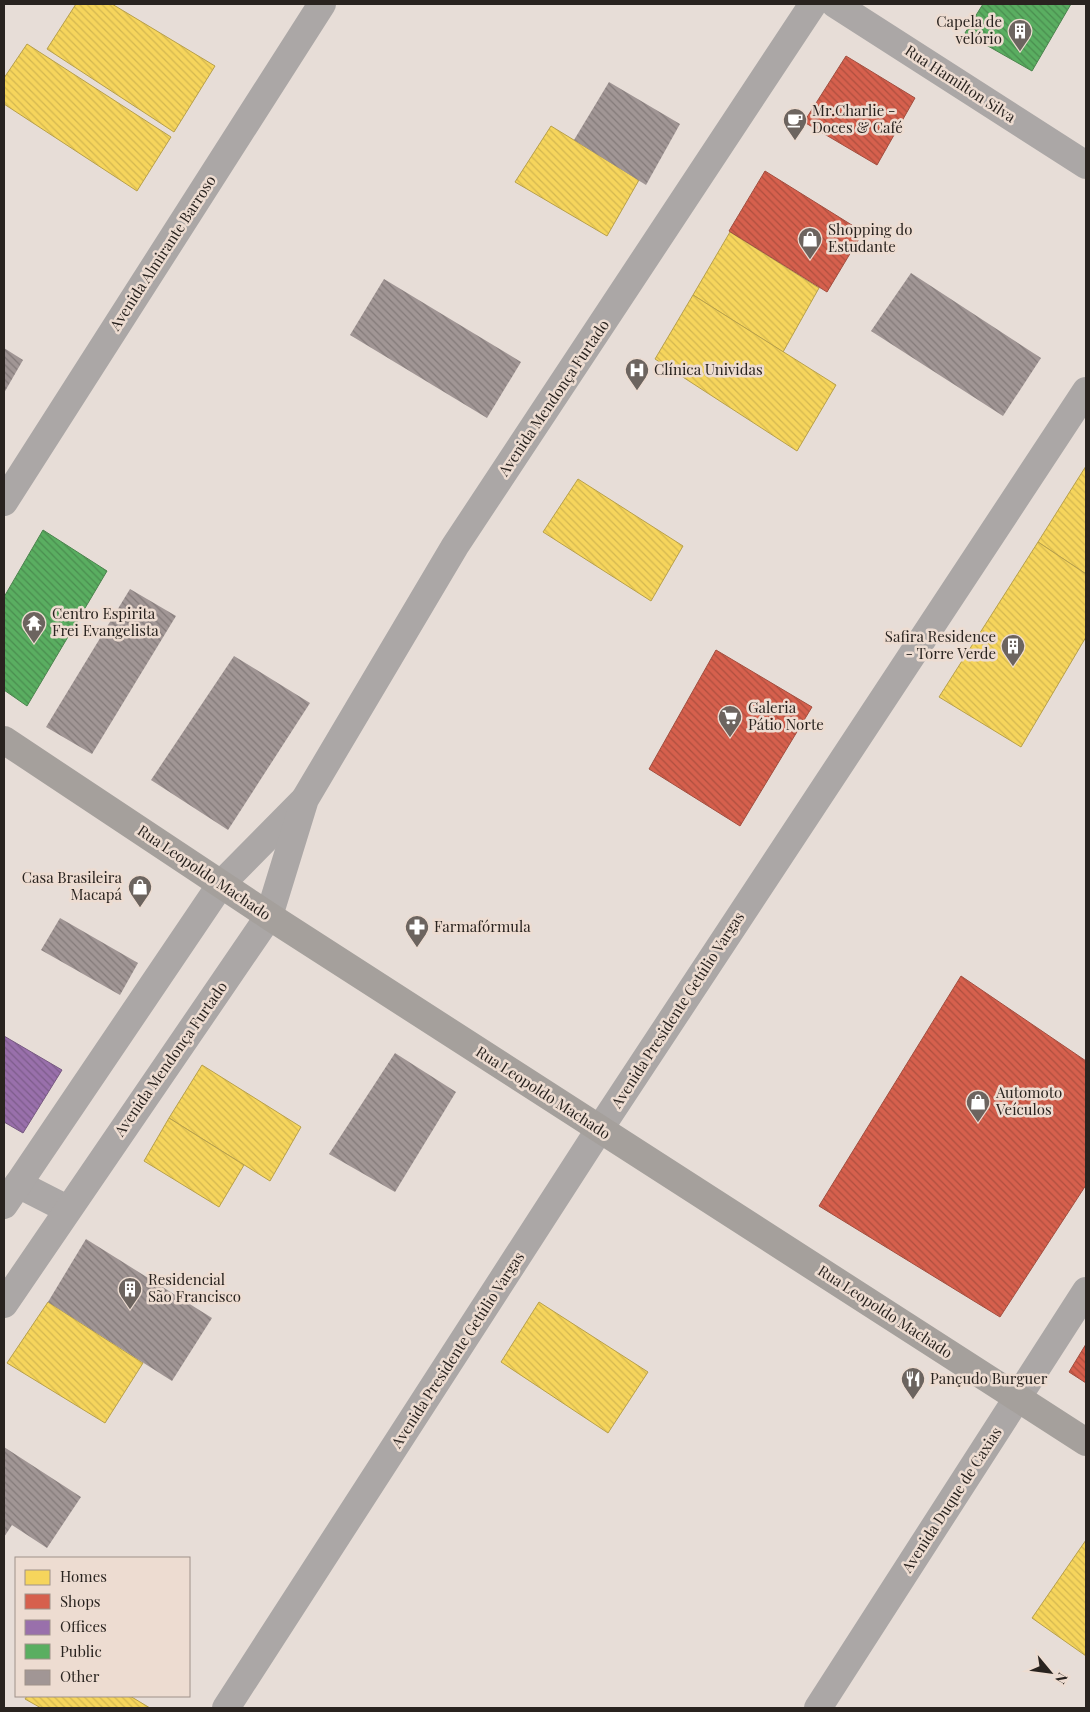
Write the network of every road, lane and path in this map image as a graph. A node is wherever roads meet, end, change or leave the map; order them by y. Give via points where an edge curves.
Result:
1 (322, 4) edge
2 (813, 4) edge
3 (835, 4) edge
4 (1086, 165) edge
5 (1086, 391) edge
6 (4, 502) edge
7 (4, 740) edge
8 (305, 799) junction
9 (221, 884) junction
10 (269, 916) junction
11 (599, 1130) junction
12 (11, 1195) edge
13 (67, 1209) junction
14 (1086, 1291) edge
15 (4, 1304) edge
16 (1018, 1397) junction
17 (1086, 1442) edge
18 (226, 1708) edge
19 (818, 1708) edge

1 - 6 street, Avenida Almirante Barroso
2 - 8 street, Avenida Mendonça Furtado via 456,546
3 - 4 street, Rua Hamilton Silva
5 - 11 street, Avenida Presidente Getúlio Vargas
7 - 9 main road, Rua Leopoldo Machado
8 - 9 street, Avenida Mendonça Furtado
8 - 10 street, Avenida Mendonça Furtado
9 - 10 main road, Rua Leopoldo Machado
9 - 12 street, Avenida Mendonça Furtado
10 - 11 main road, Rua Leopoldo Machado
10 - 13 street, Avenida Mendonça Furtado
11 - 16 main road, Rua Leopoldo Machado
11 - 18 street, Avenida Presidente Getúlio Vargas
12 - 13 street
13 - 15 street, Avenida Mendonça Furtado
14 - 16 street, Avenida Duque de Caxias
16 - 17 main road, Rua Leopoldo Machado
16 - 19 street, Avenida Duque de Caxias

